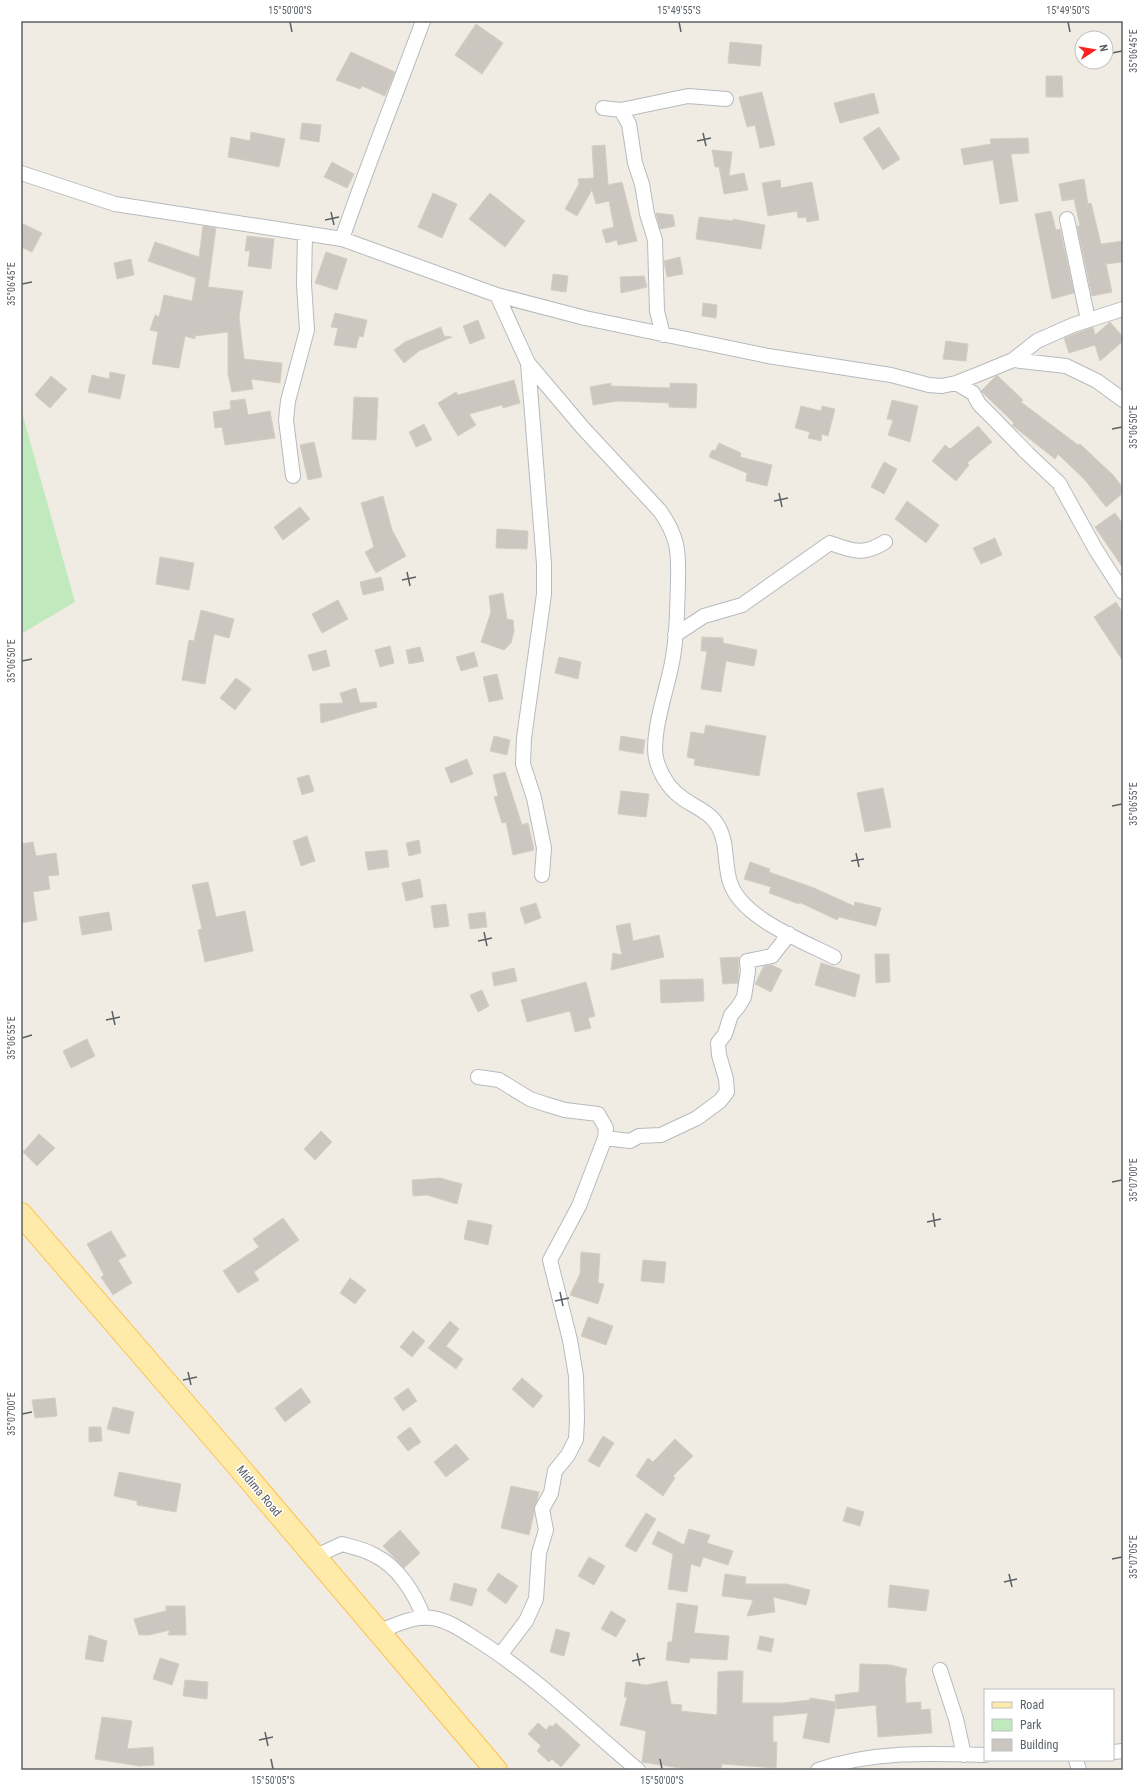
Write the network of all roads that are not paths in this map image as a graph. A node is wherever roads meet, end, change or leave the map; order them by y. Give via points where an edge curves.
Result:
1 (422, 21) edge
2 (726, 99) dead end
3 (603, 108) dead end
4 (621, 110) junction
5 (21, 173) edge
6 (1067, 219) dead end
7 (305, 233) junction
8 (342, 239) junction
9 (497, 295) junction
10 (1123, 309) edge
11 (1088, 320) junction
12 (663, 335) junction
13 (1013, 360) junction
14 (528, 363) junction
15 (956, 383) junction
16 (1123, 400) edge
17 (293, 476) dead end
18 (885, 542) dead end
19 (1123, 592) edge
20 (675, 635) junction
21 (542, 875) dead end
22 (789, 934) junction
23 (834, 957) dead end
24 (478, 1076) dead end
25 (605, 1138) junction
26 (21, 1214) edge
27 (314, 1557) junction
28 (424, 1618) junction
29 (377, 1632) junction
30 (501, 1654) junction
31 (940, 1670) dead end
32 (964, 1754) junction
33 (984, 1755) edge
34 (496, 1770) edge
35 (638, 1770) edge
36 (818, 1770) edge

1 - 8 street
2 - 4 street via 688,96
3 - 4 street
4 - 12 street via 629,124 635,163 655,240 657,311
5 - 7 street via 115,204
6 - 11 street
7 - 8 street
7 - 17 street via 304,284 307,330 288,401 286,420
8 - 9 street
9 - 12 street
9 - 14 street
10 - 11 street
11 - 13 street via 1037,341
12 - 15 street via 768,356 891,375 929,385
13 - 15 street
13 - 16 street via 1066,366 1097,381
14 - 20 street via 583,428 660,511 669,525 676,544 678,563
14 - 21 street via 544,564 544,594 524,738 523,764 534,798 544,848
15 - 19 street via 973,393 979,404 1059,483 1096,550
18 - 20 street via 874,549 855,552 830,543 742,605 704,616
20 - 22 street via 670,674 656,734 656,761 665,781 684,799 710,815 718,825 724,837 730,882 737,895 760,917
22 - 23 street
22 - 25 street via 772,956 747,961 744,997 731,1015 725,1034 718,1043 727,1092 720,1101 697,1118 661,1135 639,1136 630,1141
24 - 25 street via 499,1080 540,1103 564,1110 598,1114 606,1128
25 - 30 street via 579,1206 550,1260 570,1340 576,1376 576,1439 568,1455 555,1471 551,1494 542,1509 546,1530 539,1553 536,1599 526,1621
26 - 27 main road, Midima Road
27 - 28 street via 342,1544 376,1555 403,1581 418,1603
27 - 29 main road, Midima Road
28 - 29 street
28 - 30 street via 433,1618 454,1625
29 - 34 main road, Midima Road
30 - 35 street via 572,1711
31 - 32 street
32 - 33 street
32 - 36 street via 899,1754 856,1759

